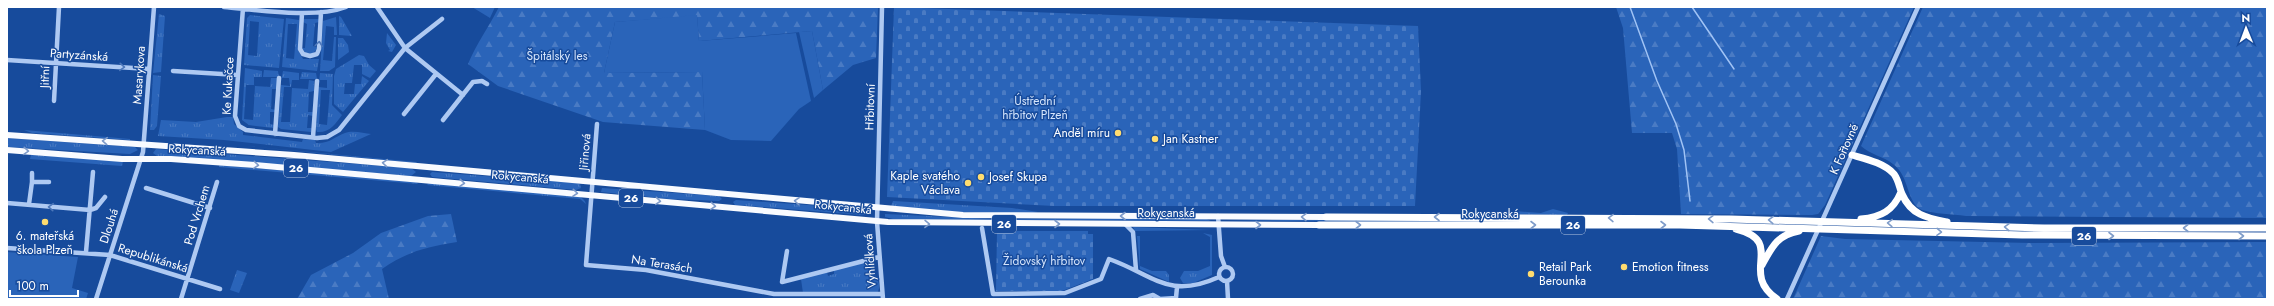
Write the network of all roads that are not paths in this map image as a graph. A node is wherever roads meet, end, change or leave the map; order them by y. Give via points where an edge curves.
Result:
1 (59, 7) edge
2 (154, 7) edge
3 (224, 7) edge
4 (346, 7) edge
5 (377, 7) edge
6 (882, 7) edge
7 (1918, 7) edge
8 (243, 8) junction
9 (285, 9) edge
10 (321, 12) junction
11 (302, 13) junction
12 (442, 19) dead end
13 (404, 48) junction
14 (7, 60) edge
15 (55, 63) junction
16 (150, 69) junction
17 (173, 71) dead end
18 (436, 74) junction
19 (238, 75) junction
20 (279, 78) dead end
21 (317, 81) dead end
22 (487, 84) dead end
23 (463, 96) junction
24 (54, 101) dead end
25 (404, 114) dead end
26 (443, 120) dead end
27 (597, 124) dead end
28 (275, 134) junction
29 (7, 135) edge
30 (313, 137) junction
31 (144, 144) junction
32 (7, 150) edge
33 (1852, 155) junction
34 (141, 159) junction
35 (93, 172) dead end
36 (32, 173) dead end
37 (32, 182) junction
38 (49, 182) dead end
39 (217, 182) dead end
40 (592, 182) junction
41 (146, 188) dead end
42 (1901, 192) junction
43 (591, 195) junction
44 (105, 197) dead end
45 (7, 203) edge
46 (30, 204) junction
47 (210, 208) junction
48 (877, 208) junction
49 (90, 210) junction
50 (1218, 216) junction
51 (1326, 217) joint
52 (1679, 219) junction
53 (877, 222) junction
54 (1827, 222) junction
55 (1126, 224) junction
56 (1219, 224) junction
57 (1319, 225) joint
58 (1725, 226) junction
59 (1970, 226) junction
60 (982, 228) dead end
61 (2267, 228) edge
62 (1803, 229) junction
63 (2267, 236) edge
64 (7, 248) edge
65 (787, 251) dead end
66 (86, 252) junction
67 (110, 255) junction
68 (879, 257) junction
69 (1225, 267) junction
70 (1136, 270) junction
71 (1219, 277) junction
72 (1760, 277) junction
73 (187, 279) junction
74 (1227, 281) junction
75 (1177, 287) junction
76 (220, 289) dead end
77 (882, 296) edge
78 (96, 299) edge
79 (181, 299) edge
80 (1140, 299) edge
81 (1228, 299) edge
82 (1777, 299) edge
83 (1787, 299) edge

1 - 15 street, Jitřní
2 - 16 street, Masarykova
3 - 8 street
4 - 10 street
5 - 13 street
6 - 48 street, Hřbitovní
7 - 33 street, K Fořtovně
8 - 9 street
8 - 19 street, Ke Kukačce
9 - 11 street
10 - 11 street
11 -> 10 street via 300,49 303,54 310,56 316,54 319,49
12 - 13 street, Ke Kukačce
13 - 18 street
13 - 30 street, Ke Kukačce via 343,127 328,136
14 - 15 street, Partyzánská
15 -> 16 street, Partyzánská
15 - 24 street, Jitřní
16 - 31 street, Masarykova
17 - 19 street
18 - 23 street
18 - 25 street
19 - 28 street, Ke Kukačce via 235,116 238,123 246,130
20 - 28 street
21 - 30 street
22 - 23 street via 482,81 473,82
23 - 26 street
27 - 40 street, Jiřinová
28 - 30 street, Ke Kukačce
31 -> 29 main road, Rokycanská / 26
31 - 34 street, Masarykova
40 -> 31 main road, Rokycanská / 26
32 -> 34 main road, Rokycanská / 26
33 - 42 highway via 1889,170 1898,180
33 - 83 street, K Fořtovně
34 -> 43 main road, Rokycanská / 26 via 262,166
34 - 67 street, Dlouhá
35 - 49 street
36 - 37 street
37 - 38 street
37 - 46 street
39 - 47 street, Pod Vrchem
40 - 43 street, Jiřinová
48 -> 40 main road, Rokycanská / 26
41 - 47 street
42 - 54 highway via 1894,207 1884,214
42 - 59 highway via 1912,210 1924,218
43 -> 53 main road, Rokycanská / 26
43 - 77 street, Na Terasách via 586,264 646,270 774,294
44 - 49 street via 96,208
45 - 46 street
49 -> 46 street
47 - 73 street, Pod Vrchem
50 -> 48 main road, Rokycanská / 26 via 991,216
48 - 53 street, Hřbitovní
49 - 66 street
51 -> 50 main road, Rokycanská / 26
50 - 56 street
52 -> 51 highway, Rokycanská / 26
54 -> 52 highway, 26
57 -> 52 highway, Rokycanská / 26
52 - 58 highway, 26
53 -> 55 main road, Rokycanská / 26
53 - 68 street, Vyhlídková
59 -> 54 highway, 26
55 - 56 main road, Rokycanská / 26
55 - 70 street via 1133,232
56 -> 57 main road, Rokycanská / 26
56 - 69 street via 1221,256
58 - 62 highway, 26
58 - 72 highway via 1750,233 1759,241 1762,250
61 -> 59 highway, 26
60 - 70 street via 992,294 1065,293 1101,279 1109,259
62 -> 63 highway, 26 via 2037,235
62 - 72 highway via 1786,234 1774,242 1762,266
64 - 66 street, Republikánská
65 - 68 street via 782,282
66 - 67 street, Republikánská
67 - 73 street, Republikánská
67 - 78 street, Dlouhá
68 - 77 street, Vyhlídková
69 - 71 street via 1220,271
69 - 74 street via 1231,269 1233,276
70 - 75 street via 1155,282
71 - 74 street
71 - 75 street
72 - 82 highway via 1763,288
73 - 76 street, Republikánská
73 - 79 street, Pod Vrchem
74 - 81 street
75 - 80 street via 1176,298 1160,299 1153,295

